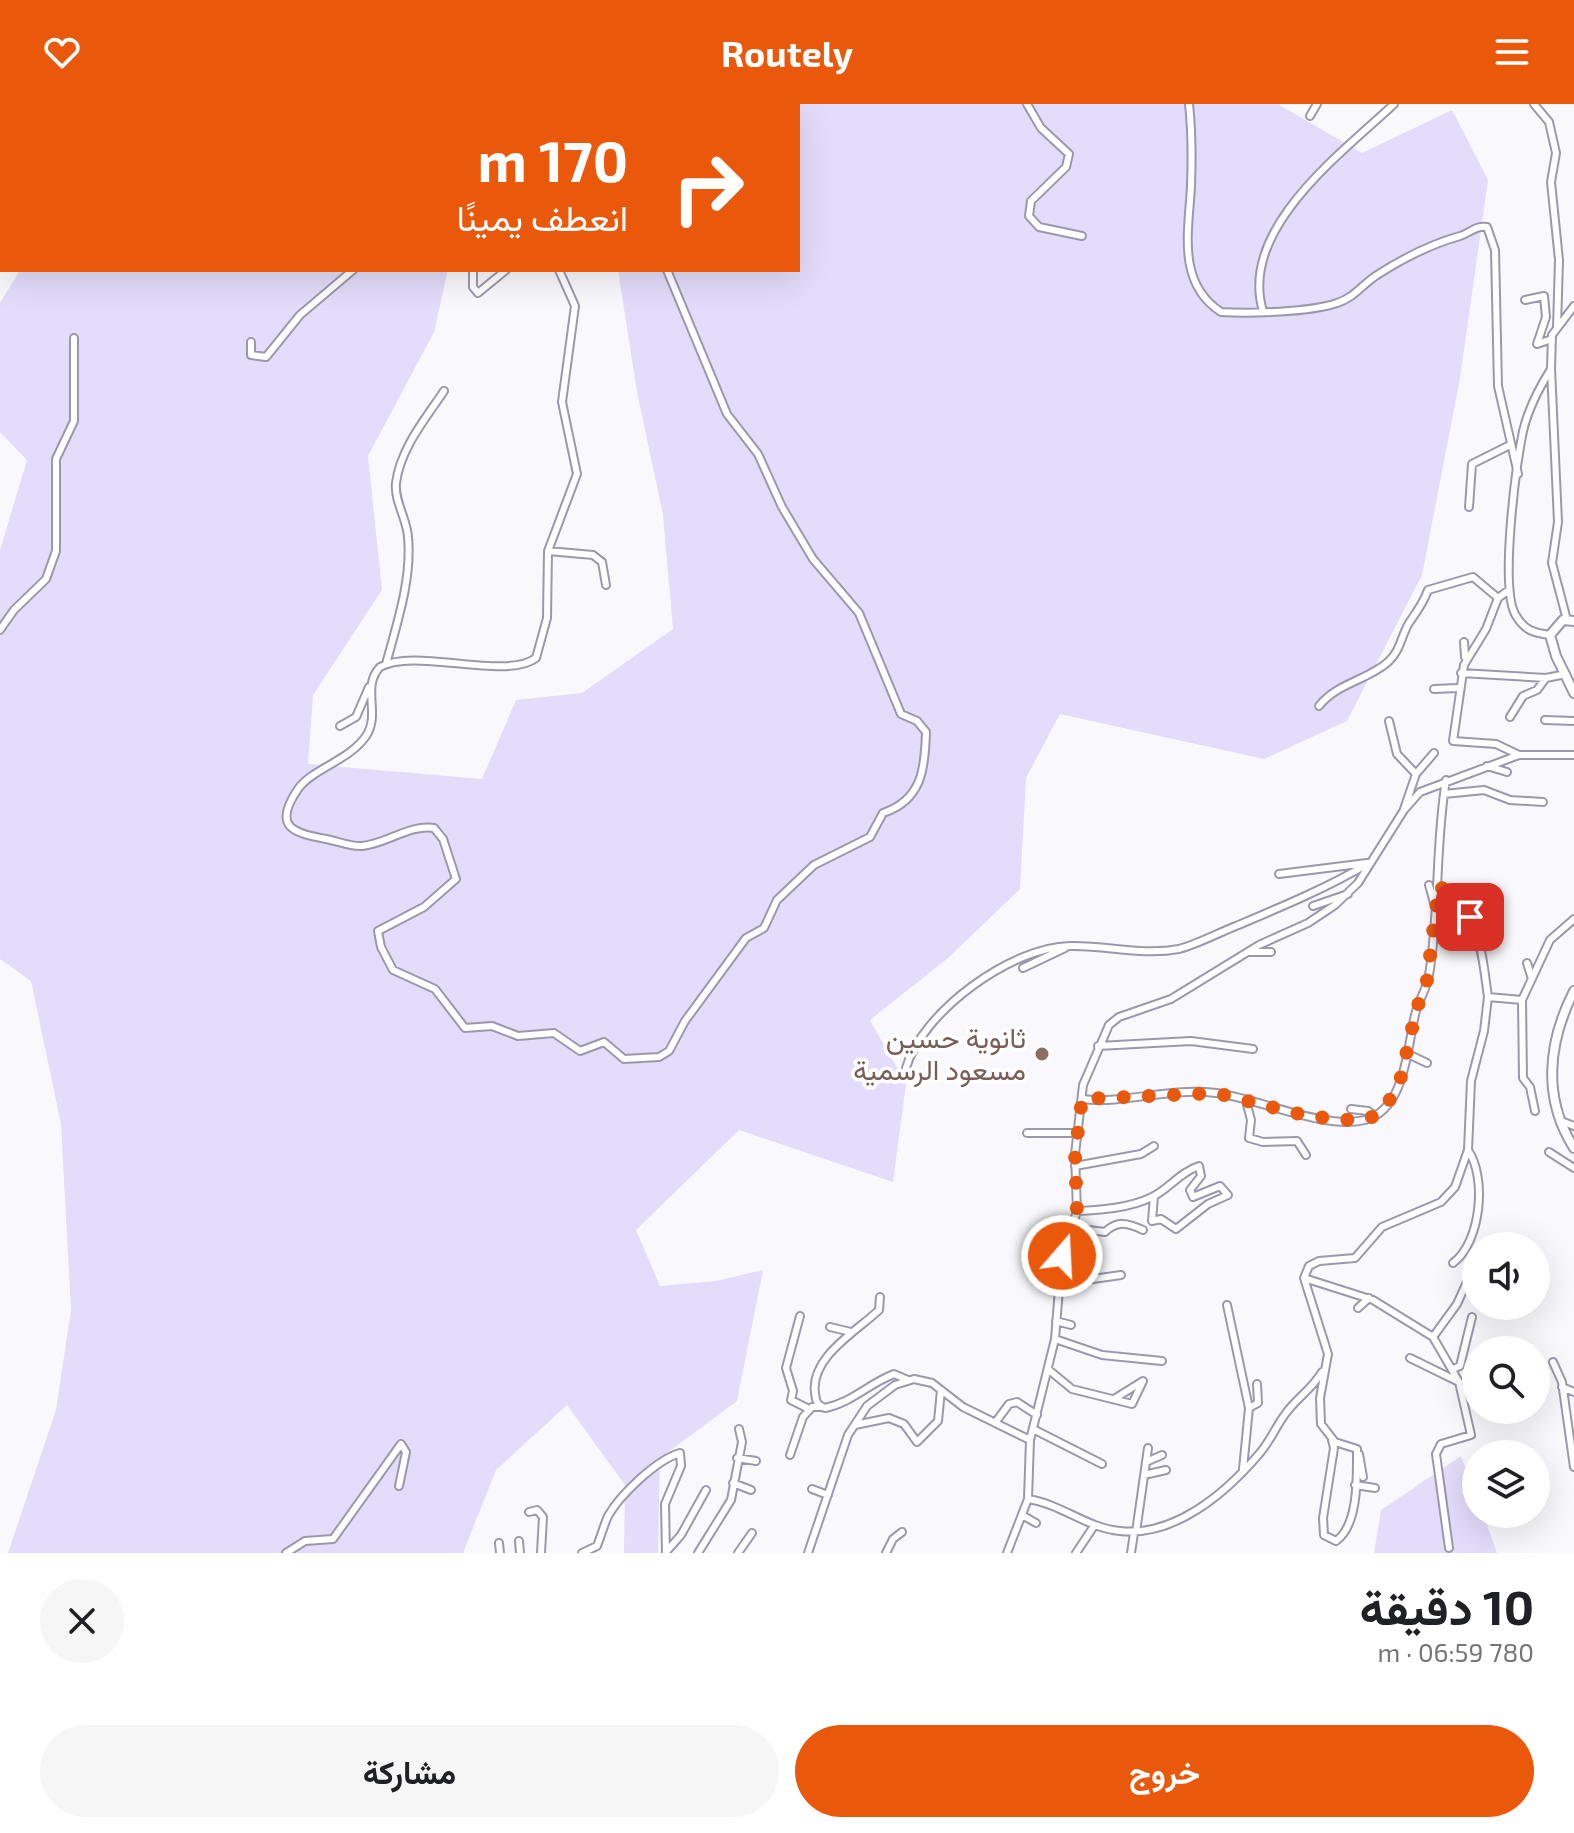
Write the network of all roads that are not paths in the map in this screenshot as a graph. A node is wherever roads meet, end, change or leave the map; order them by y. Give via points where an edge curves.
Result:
1 (1027, 104) edge
2 (1189, 104) edge
3 (1317, 104) edge
4 (1394, 104) edge
5 (1534, 104) edge
6 (1310, 116) dead end
7 (1082, 236) dead end
8 (351, 272) edge
9 (473, 272) edge
10 (504, 272) edge
11 (560, 272) edge
12 (668, 272) edge
13 (1525, 300) dead end
14 (1574, 306) edge
15 (1263, 311) junction
16 (1557, 328) junction
17 (74, 338) dead end
18 (1552, 339) junction
19 (251, 342) dead end
20 (1551, 369) junction
21 (444, 391) dead end
22 (1510, 445) junction
23 (1518, 474) junction
24 (1469, 507) dead end
25 (548, 551) junction
26 (606, 585) dead end
27 (1509, 590) junction
28 (1498, 598) junction
29 (1570, 620) edge
30 (0, 630) edge
31 (1550, 635) junction
32 (1464, 642) dead end
33 (386, 664) junction
34 (1464, 665) junction
35 (1461, 673) junction
36 (1566, 674) junction
37 (1546, 678) junction
38 (369, 687) junction
39 (1458, 688) junction
40 (1434, 689) dead end
41 (1574, 690) edge
42 (1319, 706) dead end
43 (1510, 717) dead end
44 (1545, 720) dead end
45 (1389, 721) dead end
46 (1574, 721) edge
47 (340, 726) dead end
48 (1434, 753) dead end
49 (1519, 755) junction
50 (1574, 755) edge
51 (1487, 766) junction
52 (1507, 772) dead end
53 (1416, 774) junction
54 (1446, 780) junction
55 (1444, 794) junction
56 (1543, 802) dead end
57 (1404, 810) junction
58 (1370, 863) junction
59 (1279, 874) dead end
60 (1429, 885) dead end
61 (1439, 885) junction
62 (1348, 894) junction
63 (1437, 905) junction
64 (1313, 906) dead end
65 (1574, 919) edge
66 (1068, 946) junction
67 (1248, 952) junction
68 (1271, 952) dead end
69 (1527, 963) dead end
70 (1023, 968) dead end
71 (1532, 979) junction
72 (1574, 991) edge
73 (1488, 997) junction
74 (1522, 1000) junction
75 (1098, 1046) junction
76 (1253, 1049) dead end
77 (1408, 1054) junction
78 (1427, 1063) dead end
79 (906, 1068) dead end
80 (1227, 1096) junction
81 (1082, 1099) junction
82 (1246, 1101) junction
83 (1231, 1106) dead end
84 (1351, 1109) dead end
85 (1535, 1111) dead end
86 (1375, 1116) junction
87 (1561, 1121) junction
88 (1574, 1126) edge
89 (1027, 1133) dead end
90 (1077, 1133) junction
91 (1154, 1146) dead end
92 (1574, 1148) edge
93 (1468, 1150) junction
94 (1549, 1152) dead end
95 (1306, 1155) dead end
96 (1075, 1166) junction
97 (1574, 1168) edge
98 (1154, 1196) junction
99 (1077, 1211) junction
100 (1072, 1228) junction
101 (1143, 1230) dead end
102 (1064, 1248) junction
103 (1053, 1252) dead end
104 (1087, 1254) dead end
105 (1453, 1263) dead end
106 (1121, 1275) dead end
107 (1059, 1276) junction
108 (1304, 1278) junction
109 (1462, 1293) edge
110 (880, 1297) dead end
111 (1369, 1298) junction
112 (1227, 1305) dead end
113 (1358, 1308) dead end
114 (858, 1313) dead end
115 (800, 1316) dead end
116 (864, 1320) junction
117 (1471, 1320) edge
118 (1056, 1321) junction
119 (1071, 1325) dead end
120 (830, 1327) dead end
121 (851, 1332) junction
122 (1433, 1337) junction
123 (1055, 1339) junction
124 (1410, 1358) dead end
125 (1162, 1361) dead end
126 (1553, 1362) dead end
127 (1453, 1369) junction
128 (1049, 1370) junction
129 (908, 1380) junction
130 (1459, 1382) junction
131 (1257, 1384) dead end
132 (1318, 1386) junction
133 (1562, 1387) junction
134 (941, 1390) junction
135 (1574, 1392) edge
136 (1114, 1399) junction
137 (821, 1407) junction
138 (1249, 1408) junction
139 (809, 1409) junction
140 (1037, 1415) junction
141 (995, 1423) junction
142 (854, 1426) junction
143 (739, 1429) dead end
144 (1033, 1429) junction
145 (1030, 1440) junction
146 (1332, 1440) junction
147 (1148, 1448) dead end
148 (1357, 1451) junction
149 (790, 1455) dead end
150 (1162, 1455) dead end
151 (737, 1458) junction
152 (756, 1461) dead end
153 (1146, 1462) junction
154 (1102, 1464) dead end
155 (1230, 1467) dead end
156 (1574, 1467) edge
157 (1166, 1470) dead end
158 (1241, 1471) junction
159 (1144, 1475) junction
160 (1363, 1477) dead end
161 (733, 1483) junction
162 (1355, 1485) junction
163 (399, 1486) dead end
164 (1375, 1488) dead end
165 (812, 1489) dead end
166 (706, 1490) dead end
167 (751, 1490) dead end
168 (828, 1495) junction
169 (1028, 1499) junction
170 (529, 1512) dead end
171 (1022, 1515) junction
172 (1036, 1523) dead end
173 (1094, 1526) junction
174 (902, 1532) dead end
175 (1135, 1532) junction
176 (752, 1533) dead end
177 (519, 1541) dead end
178 (499, 1543) dead end
179 (1449, 1548) dead end
180 (666, 1552) edge
181 (286, 1553) edge
182 (500, 1553) edge
183 (520, 1553) edge
184 (541, 1553) edge
185 (582, 1553) edge
186 (698, 1553) edge
187 (739, 1553) edge
188 (808, 1553) edge
189 (887, 1553) edge
190 (1007, 1553) edge
191 (1076, 1553) edge
192 (1131, 1553) edge

1 - 7 street via 1041,128 1069,154 1066,167 1031,201 1029,216 1039,227
2 - 15 street via 1191,183 1185,240 1192,272 1203,295 1221,312
3 - 6 street
4 - 15 street via 1337,154 1279,224 1260,280
5 - 16 street via 1549,122 1556,153 1551,182 1559,260
8 - 19 street via 300,315 267,356 251,355
9 - 10 street via 478,293
11 - 25 street via 575,306 562,404 578,471
12 - 38 street via 727,414 758,454 813,559 859,613 901,714 926,732 916,792 902,807 883,813 870,837 814,865 777,900 764,928 746,938 669,1051 659,1057 624,1059 604,1042 580,1051 554,1033 518,1036 492,1026 465,1028 435,989 414,983 389,965 378,931 424,907 456,879 434,828 362,846 305,837 288,824 286,815 299,787 344,758 365,737 371,726
13 - 18 street via 1544,296 1546,317 1537,344
14 - 16 street
15 - 22 street via 1336,304 1439,241 1487,227 1495,250 1498,386
16 - 18 street
17 - 30 street via 74,424 56,459 56,551 46,579
18 - 20 street
20 - 23 street via 1527,419
20 - 29 street via 1558,522 1552,563
21 - 33 street via 415,434 396,483 409,558
22 - 23 street
22 - 24 street via 1472,464
23 - 27 street
25 - 26 street via 593,555 602,562
25 - 33 street via 547,618 535,660
27 - 28 street
27 - 31 street via 1515,614 1527,630
28 - 34 street
28 - 42 street via 1473,577 1428,590 1388,662 1338,689
29 - 31 main road
31 - 36 main road
32 - 34 street
33 - 38 street
34 - 35 street
35 - 37 street
35 - 39 street
36 - 37 street
36 - 41 main road
37 - 43 street via 1523,696
38 - 47 street via 356,717
39 - 40 street
39 - 49 street via 1454,742 1496,744
44 - 46 street
45 - 53 street via 1397,754
48 - 53 street
49 - 50 street
49 - 51 street
51 - 52 street
51 - 54 street
53 - 57 street
54 - 55 street
54 - 57 street via 1420,792
55 - 56 street via 1484,790 1510,800
55 - 61 street
57 - 58 street
58 - 59 street
58 - 62 street
58 - 66 street via 1183,948 1149,953
60 - 63 street
61 - 63 street
61 - 73 street via 1466,909 1475,926
62 - 64 street
62 - 67 street via 1308,923
63 - 77 street via 1430,972
65 - 71 street via 1550,940
66 - 70 street
66 - 79 street via 1003,967 966,991 914,1046
67 - 68 street
67 - 75 street via 1171,999 1119,1017
69 - 71 street
71 - 74 street
72 - 87 main road via 1551,1064
73 - 74 street
73 - 93 street via 1471,1081
74 - 85 street via 1523,1078
75 - 76 street via 1198,1038
75 - 81 street
77 - 78 street
77 - 86 street via 1395,1092
80 - 81 street
80 - 82 street
80 - 83 street
81 - 90 street
82 - 86 street via 1307,1116 1360,1121
82 - 95 street via 1249,1138 1297,1141
84 - 86 street
87 - 88 street
87 - 92 main road
89 - 90 street
90 - 96 street
91 - 96 street via 1141,1154
93 - 105 street via 1478,1186 1476,1208 1464,1250
93 - 108 street via 1447,1198 1382,1227 1351,1260 1314,1263
94 - 97 street
96 - 99 street
98 - 98 street via 1152,1221 1161,1219 1176,1229 1228,1195 1220,1186 1193,1197 1190,1190 1201,1176 1199,1166 1184,1171
98 - 99 street
99 - 100 street
100 - 101 street via 1105,1232 1126,1223
100 - 102 street
102 - 103 street via 1057,1246
102 - 104 street
102 - 107 street
106 - 107 street via 1086,1280
107 - 118 street
108 - 111 street
108 - 132 street via 1326,1345
109 - 122 street
110 - 116 street via 879,1310
111 - 113 street
111 - 122 street
112 - 138 street
114 - 116 street
115 - 139 street via 786,1368 791,1400
116 - 121 street
117 - 127 street via 1465,1356
118 - 119 street
118 - 123 street
120 - 121 street
121 - 137 street via 815,1376
122 - 127 street
123 - 125 street via 1102,1355
123 - 128 street
124 - 130 street
126 - 133 street
127 - 130 street
128 - 136 street via 1072,1389
128 - 140 street
129 - 134 street via 932,1383
129 - 137 street via 894,1374 860,1389 846,1404
129 - 142 street via 878,1395
130 - 179 street via 1471,1435 1441,1444 1436,1454
131 - 138 street via 1258,1403
132 - 146 street via 1321,1424
132 - 158 street via 1289,1408 1260,1453
133 - 135 street
133 - 156 street
134 - 141 street
134 - 142 street via 938,1421 917,1442 904,1424 889,1418
136 - 136 street via 1135,1403 1143,1381 1124,1393
137 - 139 street
138 - 158 street
139 - 149 street
140 - 141 street via 1017,1402 1009,1404
140 - 144 street
141 - 145 street
142 - 168 street via 839,1451
143 - 151 street
144 - 145 street
144 - 154 street
145 - 169 street
146 - 148 street
146 - 162 street via 1323,1518 1324,1535 1331,1542 1345,1533
147 - 153 street
148 - 160 street
148 - 162 street
150 - 153 street
151 - 152 street
151 - 161 street
153 - 159 street
155 - 158 street
157 - 159 street
158 - 175 street via 1181,1520
159 - 175 street
161 - 167 street
161 - 186 street via 728,1506
162 - 164 street
163 - 181 street via 406,1452 401,1444 333,1539 305,1541
165 - 168 street
166 - 180 street
168 - 188 street
169 - 171 street
169 - 173 street
170 - 184 street via 537,1510 543,1517
171 - 172 street
171 - 190 street
173 - 175 street
173 - 191 street
174 - 189 street
175 - 192 street
176 - 187 street
177 - 183 street
178 - 182 street
180 - 185 street via 665,1504 681,1466 680,1453 639,1480 611,1511 597,1546

